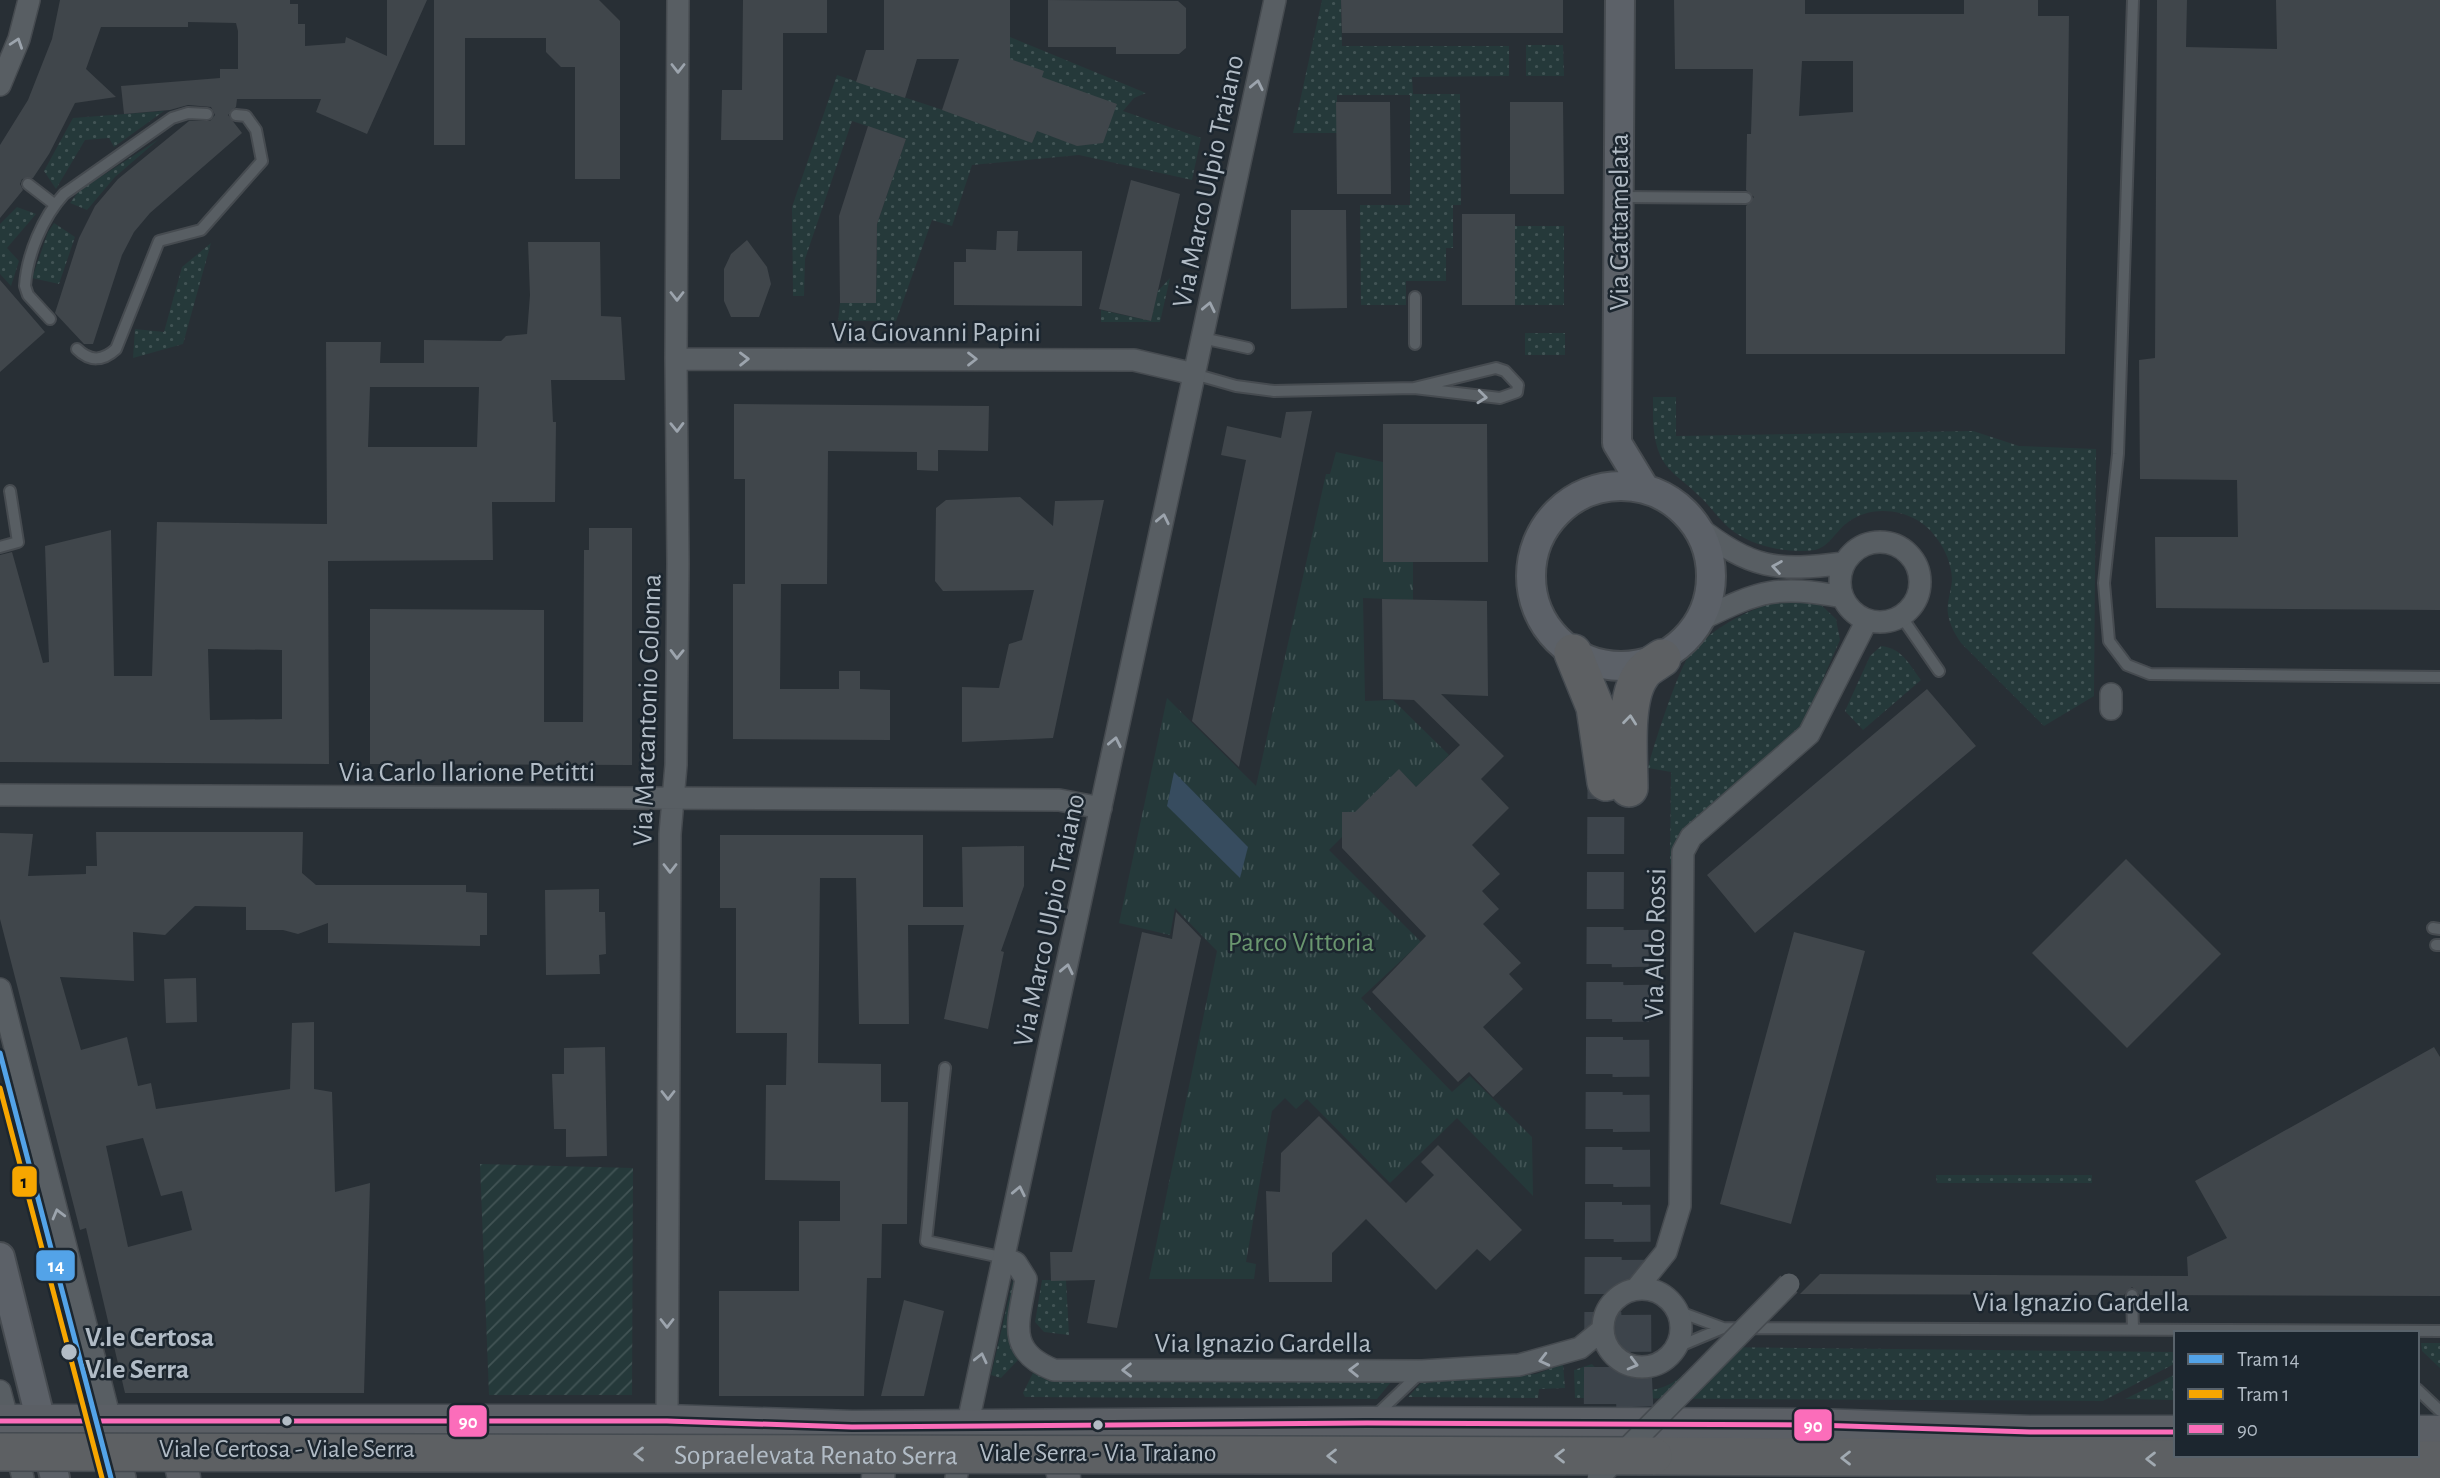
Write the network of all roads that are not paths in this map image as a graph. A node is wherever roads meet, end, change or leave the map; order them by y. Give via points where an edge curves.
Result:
1 (29, 0) edge
2 (678, 0) edge
3 (1275, 0) edge
4 (1620, 0) edge
5 (2133, 0) edge
6 (0, 85) edge
7 (207, 114) dead end
8 (236, 115) dead end
9 (29, 184) dead end
10 (1618, 197) junction
11 (1746, 198) dead end
12 (54, 204) junction
13 (1415, 297) dead end
14 (50, 319) dead end
15 (1202, 338) junction
16 (1415, 344) dead end
17 (1248, 348) dead end
18 (77, 349) dead end
19 (676, 359) junction
20 (1194, 374) junction
21 (1414, 388) junction
22 (1617, 443) junction
23 (1645, 489) junction
24 (10, 491) dead end
25 (1591, 491) junction
26 (1697, 526) junction
27 (0, 547) edge
28 (1844, 562) junction
29 (1843, 597) junction
30 (1901, 616) junction
31 (1702, 618) junction
32 (1867, 620) junction
33 (1573, 653) junction
34 (1661, 658) junction
35 (1939, 671) dead end
36 (2440, 677) edge
37 (0, 795) edge
38 (671, 800) junction
39 (1101, 808) junction
40 (0, 989) edge
41 (945, 1068) dead end
42 (1666, 1252) junction
43 (0, 1257) edge
44 (1004, 1258) junction
45 (1789, 1284) dead end
46 (1636, 1289) junction
47 (2132, 1295) dead end
48 (1672, 1305) junction
49 (1723, 1328) junction
50 (1603, 1329) junction
51 (2133, 1329) junction
52 (2218, 1331) edge
53 (2440, 1331) edge
54 (1675, 1348) junction
55 (1422, 1371) junction
56 (0, 1391) edge
57 (2419, 1391) edge
58 (2440, 1411) edge
59 (41, 1420) junction
60 (185, 1421) junction
61 (667, 1421) junction
62 (104, 1423) junction
63 (1367, 1423) junction
64 (967, 1425) junction
65 (1095, 1425) junction
66 (1815, 1425) junction
67 (852, 1427) junction
68 (3, 1431) edge
69 (2174, 1432) edge
70 (2419, 1432) edge
71 (2440, 1432) edge
72 (1653, 1457) junction
73 (2037, 1459) junction
74 (2440, 1460) edge
75 (138, 1469) edge
76 (0, 1478) edge
77 (23, 1478) edge
78 (55, 1478) edge
79 (184, 1478) edge
80 (222, 1478) edge
81 (878, 1478) edge
82 (956, 1478) edge
83 (1064, 1478) edge
84 (1598, 1478) edge

6 -> 1 street
2 -> 19 street, Via Marcantonio Colonna
15 -> 3 street, Via Marco Ulpio Traiano
4 - 10 street, Via Gattamelata
5 - 36 lane via 2118,454 2104,583 2109,641 2127,664 2150,674
7 - 12 lane via 172,118
8 - 18 lane via 246,116 256,130 262,161 201,230 159,241 116,349 97,359 85,357
9 - 12 lane
10 - 11 lane
10 - 22 street, Via Gattamelata
12 - 14 lane via 44,218 25,286
13 - 16 lane
15 - 17 lane
15 - 20 street, Via Marco Ulpio Traiano
19 -> 20 street, Via Giovanni Papini via 1134,360
19 -> 38 street, Via Marcantonio Colonna via 676,765
20 - 21 lane via 1274,391
39 -> 20 street, Via Marco Ulpio Traiano
21 -> 21 lane via 1500,398 1517,392 1518,384 1496,368
22 - 23 street
22 - 25 street, Via Gattamelata
23 - 25 street via 1618,486
23 - 26 street via 1665,497
24 - 27 lane via 18,542
25 - 33 street via 1565,505 1546,526 1534,552 1530,581 1537,609 1551,634
28 -> 26 street via 1793,569 1764,565 1729,549
26 - 31 street via 1712,572
28 - 29 street via 1840,574
28 - 30 street via 1864,544 1877,541 1902,548 1912,557 1920,583 1911,608
29 - 31 street via 1769,590
29 - 32 street
30 - 32 street via 1890,621
30 - 35 lane
31 - 34 street via 1685,641
32 - 42 street, Via Aldo Rossi via 1809,734 1691,837 1683,852 1681,1189 1676,1226
33 - 34 street via 1617,667
33 -> 34 highway via 1618,785 1633,691 1641,674
37 - 38 street, Via Carlo Ilarione Petitti
38 - 39 street, Via Carlo Ilarione Petitti via 1059,800
38 -> 61 street, Via Marcantonio Colonna
44 -> 39 street, Via Marco Ulpio Traiano
62 -> 40 street
41 - 44 lane via 926,1241
42 - 46 street, Via Aldo Rossi
42 - 48 street, Via Aldo Rossi
43 - 59 street
55 -> 44 street, Via Ignazio Gardella via 1054,1370 1031,1358 1019,1341 1026,1279 1016,1264
64 -> 44 street, Via Marco Ulpio Traiano
45 - 84 street, bridge
46 - 48 street, Via Ignazio Gardella via 1654,1291
46 - 50 street, Via Ignazio Gardella via 1612,1303
47 - 51 lane
48 - 49 lane, Via Ignazio Gardella
48 - 54 street via 1681,1330
49 - 51 lane, Via Ignazio Gardella
49 - 54 lane, Via Ignazio Gardella
50 -> 54 street, Via Ignazio Gardella via 1612,1353 1636,1367 1658,1364
50 -> 55 street, Via Ignazio Gardella via 1580,1348 1546,1360
51 - 52 lane, Via Ignazio Gardella
52 - 53 lane, Via Ignazio Gardella
55 - 63 lane
56 - 68 street
57 - 58 lane
59 - 62 main road
59 - 68 main road
59 - 78 street
60 - 61 main road
60 - 62 main road
60 - 79 main road via 175,1441
61 - 67 main road
62 - 75 street
63 - 65 main road
63 - 66 main road
64 - 65 main road
64 - 67 main road
64 - 82 street, Via Marco Ulpio Traiano
65 - 83 main road via 1072,1433 1059,1457
66 - 69 main road
66 - 72 main road
66 - 73 main road
67 - 81 main road via 873,1440 881,1459
68 - 75 highway, bridge
68 - 77 street
70 - 71 main road
73 -> 72 highway, Sopraelevata Renato Serra
72 -> 75 highway, Sopraelevata Renato Serra, bridge
74 -> 73 highway, Sopraelevata Renato Serra
75 - 76 highway
75 - 80 highway

